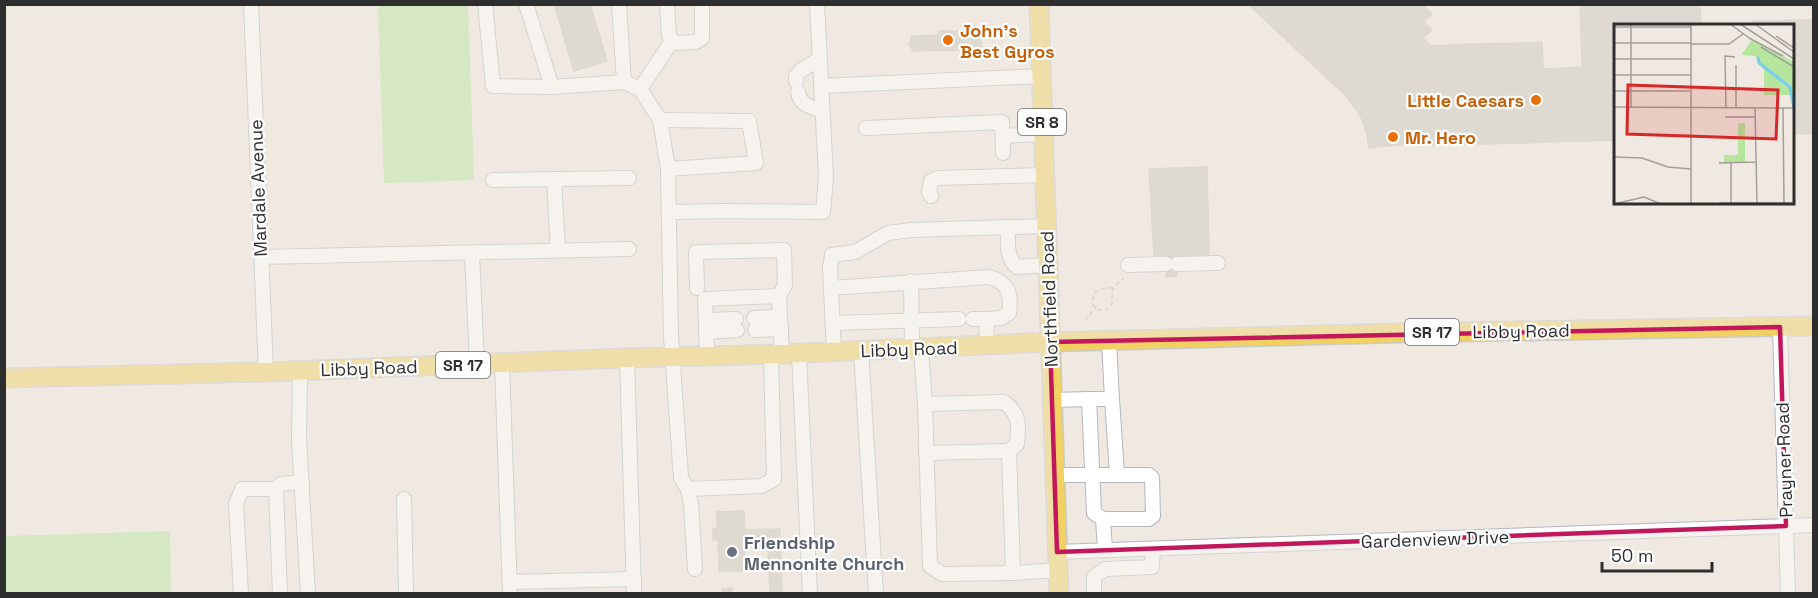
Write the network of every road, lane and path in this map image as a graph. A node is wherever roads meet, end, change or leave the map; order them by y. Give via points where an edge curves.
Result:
1 (251, 4) edge
2 (485, 4) edge
3 (526, 4) edge
4 (619, 4) edge
5 (667, 4) edge
6 (702, 4) edge
7 (817, 4) edge
8 (1039, 4) edge
9 (672, 41) junction
10 (819, 59) junction
11 (1041, 76) junction
12 (624, 82) junction
13 (820, 86) junction
14 (552, 87) junction
15 (640, 89) junction
16 (822, 110) junction
17 (660, 120) junction
18 (866, 128) dead end
19 (1043, 134) junction
20 (1003, 136) junction
21 (1003, 153) dead end
22 (668, 169) junction
23 (1045, 175) junction
24 (628, 178) dead end
25 (554, 179) junction
26 (494, 180) dead end
27 (931, 196) dead end
28 (670, 212) junction
29 (1046, 226) junction
30 (1008, 227) junction
31 (629, 249) dead end
32 (558, 250) junction
33 (472, 253) junction
34 (261, 257) junction
35 (1218, 263) dead end
36 (1047, 266) junction
37 (1128, 270) joint
38 (911, 281) junction
39 (697, 288) dead end
40 (831, 288) junction
41 (1113, 288) junction
42 (779, 296) junction
43 (1096, 307) junction
44 (973, 319) junction
45 (912, 320) junction
46 (1085, 320) dead end
47 (780, 323) junction
48 (833, 323) junction
49 (754, 324) dead end
50 (736, 325) dead end
51 (706, 326) junction
52 (1814, 326) edge
53 (1780, 327) junction
54 (1110, 341) junction
55 (1050, 342) junction
56 (987, 346) junction
57 (916, 348) junction
58 (861, 351) junction
59 (834, 352) junction
60 (784, 354) junction
61 (707, 356) junction
62 (673, 357) junction
63 (627, 358) junction
64 (502, 363) junction
65 (477, 364) junction
66 (300, 370) junction
67 (266, 372) junction
68 (4, 378) edge
69 (1089, 399) junction
70 (1112, 399) junction
71 (1052, 400) junction
72 (925, 404) junction
73 (1009, 450) junction
74 (927, 453) junction
75 (1117, 474) junction
76 (1054, 475) junction
77 (1092, 475) junction
78 (302, 482) junction
79 (276, 489) junction
80 (688, 489) junction
81 (404, 499) dead end
82 (1103, 519) junction
83 (1814, 525) edge
84 (1786, 526) junction
85 (1153, 549) junction
86 (1105, 550) junction
87 (1058, 561) junction
88 (695, 569) dead end
89 (1013, 573) junction
90 (634, 579) junction
91 (510, 588) edge
92 (241, 594) edge
93 (280, 594) edge
94 (308, 594) edge
95 (406, 594) edge
96 (634, 594) edge
97 (810, 594) edge
98 (876, 594) edge
99 (1059, 594) edge
100 (1094, 594) edge
101 (1788, 594) edge

1 - 34 street, Mardale Avenue
2 - 14 street via 493,86
3 - 14 street
4 - 12 street
5 - 9 street
6 - 9 street via 702,38 696,42
7 - 10 street
8 - 11 main road, Northfield Road / SR 8
9 - 15 street
10 - 13 street
10 - 16 street via 796,76 798,97 810,108
11 - 13 street
11 - 19 main road, Northfield Road / SR 8
12 - 14 street
12 - 15 street
13 - 16 street
15 - 17 street
16 - 28 street via 826,177 823,212
17 - 22 street
17 - 22 street via 749,121 756,163
18 - 20 street via 1002,122
19 - 20 street
19 - 23 main road, Northfield Road / SR 8
20 - 21 street
22 - 28 street
23 - 27 street via 938,178 931,181
23 - 29 main road, Northfield Road / SR 8
24 - 25 street
25 - 26 street
25 - 32 street
28 - 62 street
29 - 30 street
29 - 36 main road, Northfield Road / SR 8
30 - 36 street via 1014,265
30 - 40 street via 888,233 855,252 832,255
31 - 32 street
32 - 33 street
33 - 34 street
33 - 65 street
34 - 67 street, Mardale Avenue
35 - 37 street
36 - 55 main road, Northfield Road / SR 8
37 - 41 path
38 - 40 street
38 - 44 street via 1000,280 1007,288 1009,313 1001,318
38 - 45 street
39 - 42 street via 696,252 784,250 785,285
40 - 48 street
41 - 43 path via 1108,309
41 - 43 path via 1095,291 1092,305
42 - 47 street
42 - 51 street via 705,299
43 - 46 path
44 - 45 street
44 - 56 street
45 - 48 street
45 - 57 street
47 - 49 street
47 - 60 street
48 - 59 street
50 - 51 street
51 - 61 street
52 - 53 main road, Libby Road / SR 17
53 - 54 main road, Libby Road / SR 17
53 - 84 street, Prayner Road
54 - 55 main road, Libby Road / SR 17
54 - 70 street
55 - 56 main road, Libby Road / SR 17
55 - 71 main road, Northfield Road / SR 8
56 - 57 main road, Libby Road / SR 17
57 - 58 main road, Libby Road / SR 17
57 - 72 street
58 - 59 main road, Libby Road / SR 17
58 - 98 street
59 - 60 main road, Libby Road / SR 17
60 - 61 main road, Libby Road / SR 17
60 - 80 street via 774,479 762,486
60 - 97 street
61 - 62 main road, Libby Road / SR 17
62 - 63 main road, Libby Road / SR 17
62 - 80 street via 681,478
63 - 64 main road, Libby Road / SR 17
63 - 90 street
64 - 65 main road, Libby Road / SR 17
64 - 91 street
65 - 66 main road, Libby Road / SR 17
66 - 67 main road, Libby Road / SR 17
66 - 78 street
67 - 68 main road, Libby Road / SR 17
69 - 70 street
69 - 71 street
69 - 77 street
70 - 75 street
71 - 76 main road, Northfield Road / SR 8
72 - 73 street via 1004,402 1014,410 1019,428 1017,444
72 - 74 street
73 - 74 street
73 - 89 street
74 - 89 street, Gardenview Drive via 930,567 942,574
75 - 77 street
75 - 82 street via 1152,478 1153,516
76 - 77 street
76 - 87 main road, Northfield Road / SR 8
77 - 82 street via 1094,513
78 - 79 street via 281,484
78 - 94 street
79 - 92 street via 242,489 236,504
79 - 93 street
80 - 88 street
81 - 95 street
82 - 86 street
83 - 84 street, Gardenview Drive
84 - 85 street, Gardenview Drive
84 - 101 street, Prayner Road
85 - 86 street, Gardenview Drive
85 - 100 street via 1152,567 1105,569 1094,577
86 - 87 street, Gardenview Drive
87 - 89 street, Gardenview Drive
87 - 99 main road, Northfield Road / SR 8
90 - 91 street
90 - 96 street

